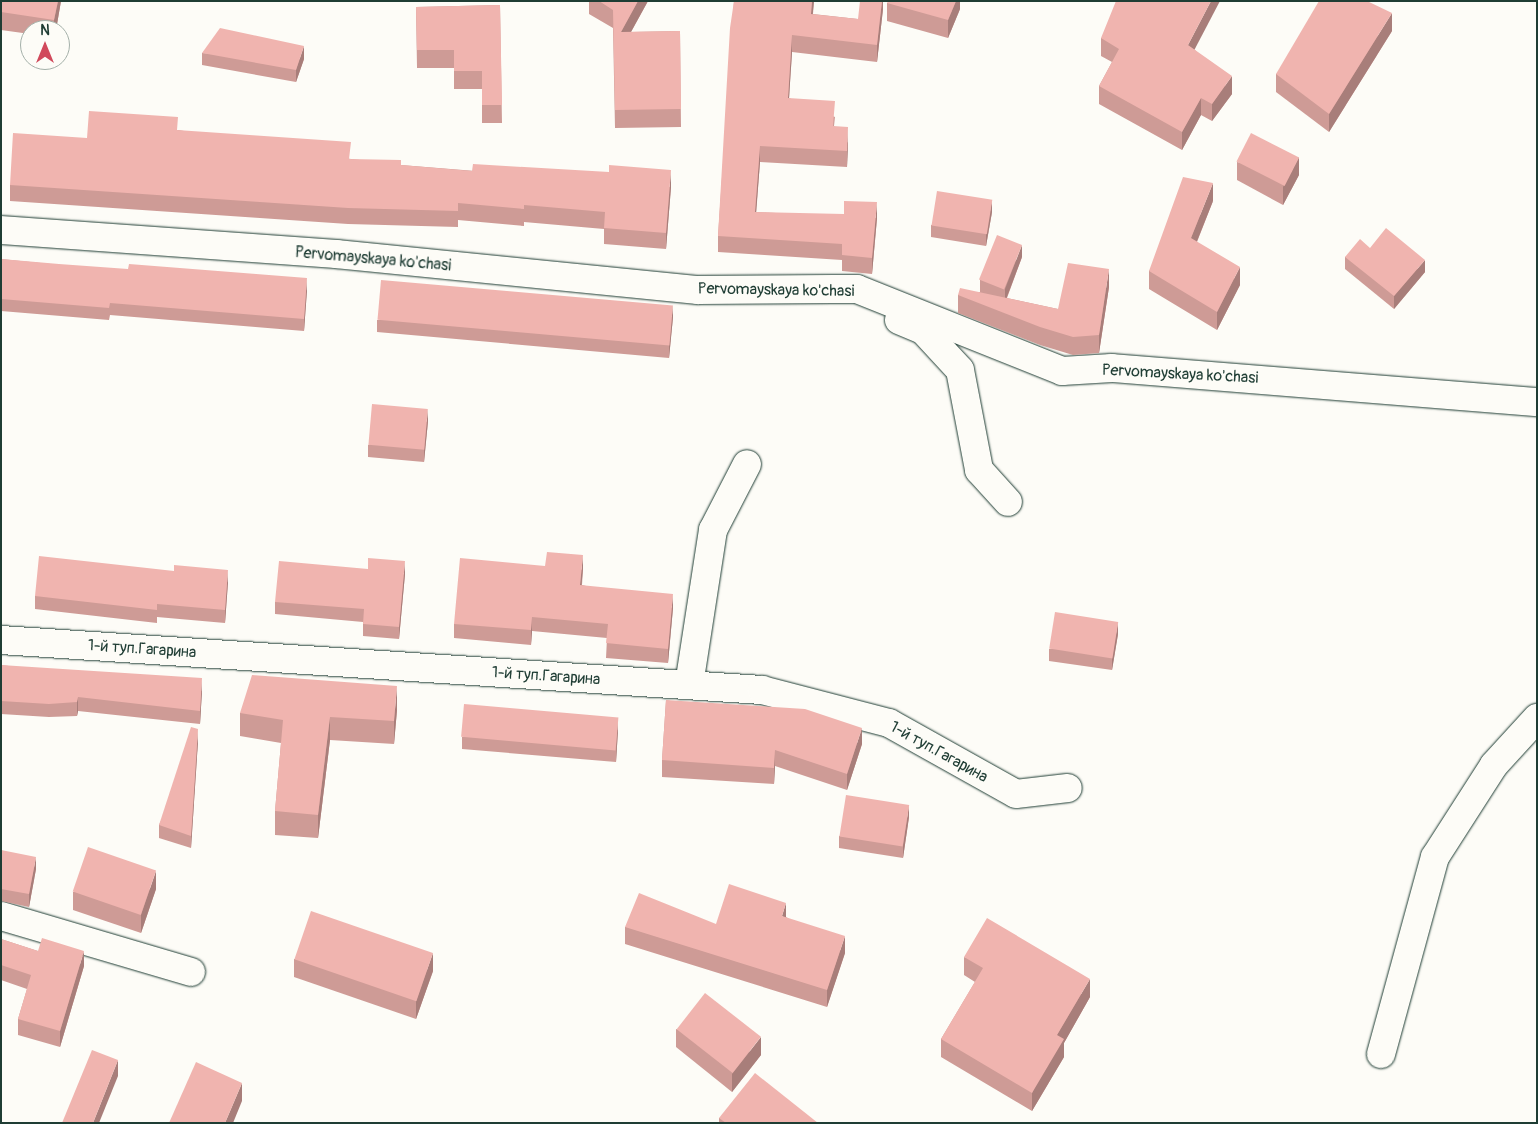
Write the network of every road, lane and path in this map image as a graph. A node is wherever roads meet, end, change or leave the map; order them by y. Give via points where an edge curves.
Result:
1 (1, 230) edge
2 (698, 290) junction
3 (1537, 402) edge
4 (747, 464) dead end
5 (1008, 502) dead end
6 (1, 640) edge
7 (689, 685) junction
8 (1537, 718) edge
9 (1068, 788) dead end
10 (1, 916) edge
11 (191, 972) dead end
12 (1381, 1054) dead end

1 - 2 street, Pervomayskaya ko'chasi via 336,254
2 - 3 street, Pervomayskaya ko'chasi via 857,289 1062,371 1112,368
2 - 5 street via 856,302 923,330 960,370 979,470
4 - 7 street via 713,530
6 - 7 street, 1-й туп.Гагарина
7 - 9 street, 1-й туп.Гагарина via 762,690 889,723 1016,794
8 - 12 street via 1494,766 1435,857
10 - 11 street

